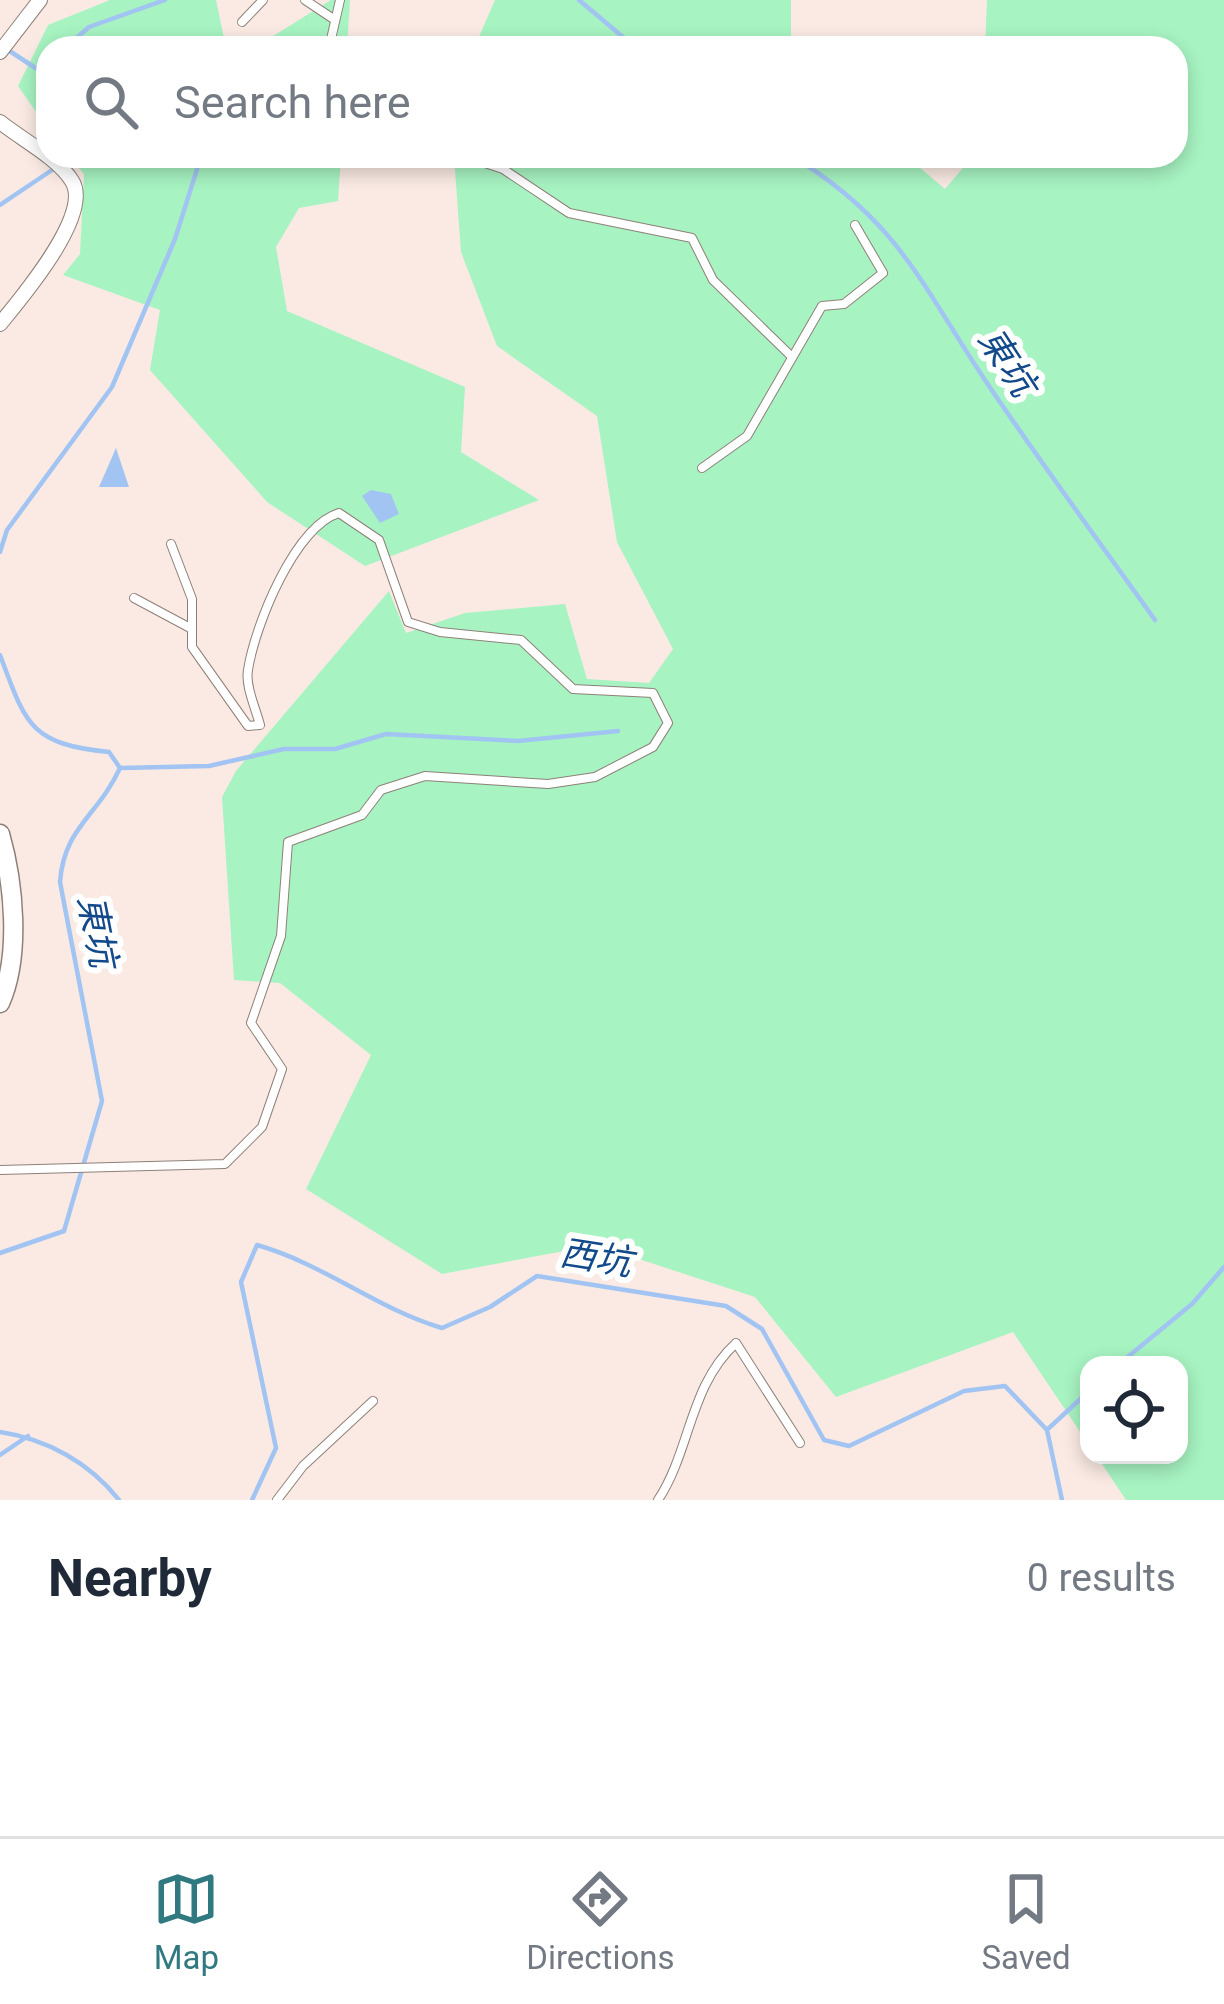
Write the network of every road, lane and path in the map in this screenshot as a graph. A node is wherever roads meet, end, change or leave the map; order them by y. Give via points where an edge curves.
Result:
1 (40, 0) edge
2 (263, 0) edge
3 (305, 0) edge
4 (340, 0) edge
5 (335, 20) junction
6 (242, 22) dead end
7 (332, 36) edge
8 (3, 47) edge
9 (0, 122) edge
10 (36, 150) edge
11 (58, 168) edge
12 (500, 168) edge
13 (855, 224) dead end
14 (0, 324) edge
15 (790, 356) junction
16 (701, 468) dead end
17 (171, 544) dead end
18 (134, 598) dead end
19 (192, 628) junction
20 (0, 834) edge
21 (0, 1004) edge
22 (0, 1170) edge
23 (373, 1401) dead end
24 (800, 1443) dead end
25 (277, 1500) edge
26 (658, 1500) edge

1 - 8 street
2 - 6 lane
3 - 5 lane
4 - 5 lane
5 - 7 lane
9 - 10 street
11 - 14 street via 79,200 73,220
12 - 15 lane via 569,213 692,238 713,280
13 - 15 lane via 883,273 844,304 822,306
15 - 16 lane via 747,436
17 - 19 lane via 193,599
18 - 19 lane
19 - 22 lane via 192,647 248,726 260,725 247,673 290,556 317,520 339,513 379,539 408,622 520,640 573,689 653,693 668,722 653,747 595,777 548,784 424,776 381,790 362,815 288,842 281,936 251,1023 282,1069 262,1127 225,1164
20 - 21 street via 10,968
23 - 25 lane
24 - 26 lane via 736,1343 716,1362 694,1406 675,1474

